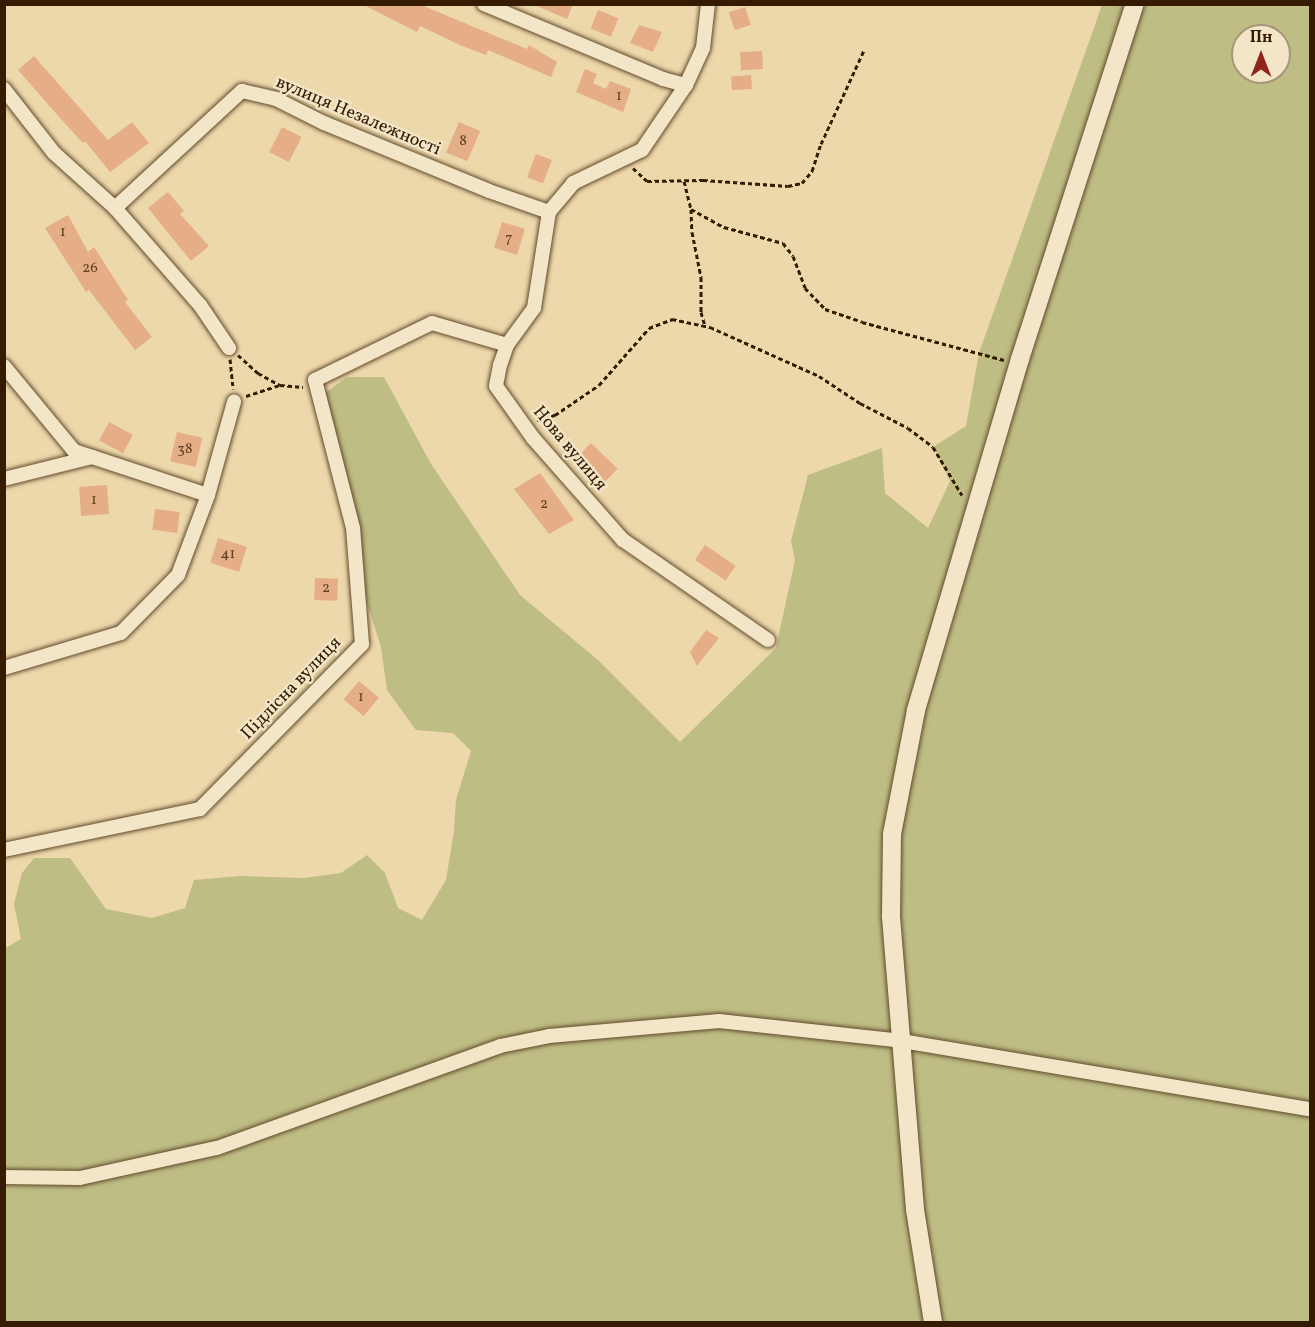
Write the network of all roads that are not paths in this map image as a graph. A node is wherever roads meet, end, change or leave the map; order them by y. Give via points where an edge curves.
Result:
1 (484, 4) edge
2 (708, 4) edge
3 (1135, 4) edge
4 (687, 85) junction
5 (4, 89) edge
6 (115, 208) junction
7 (549, 212) junction
8 (507, 345) junction
9 (229, 348) road end
10 (4, 366) edge
11 (234, 402) road end
12 (92, 458) junction
13 (4, 479) edge
14 (207, 495) junction
15 (768, 640) dead end
16 (4, 669) edge
17 (4, 850) edge
18 (902, 1041) junction
19 (1311, 1109) edge
20 (4, 1177) edge
21 (933, 1323) edge

1 - 4 street via 663,79
2 - 4 street via 703,48
3 - 18 street via 1019,364 916,710 892,834 891,915
4 - 7 street via 642,150 573,183
5 - 6 street via 54,153
6 - 7 street, вулиця Незалежності via 242,91 276,99 324,123
6 - 9 street via 200,305
7 - 8 street, Нова вулиця via 534,308
8 - 15 street, Нова вулиця via 496,386 623,540
8 - 17 street, Підлісна вулиця via 432,323 315,380 353,528 362,644 200,810
10 - 12 street via 74,451
11 - 14 street
12 - 13 street
12 - 14 street
14 - 16 street via 177,575 121,633
18 - 19 street
18 - 20 street via 719,1021 549,1036 500,1046 217,1148 80,1178
18 - 21 street via 915,1209

